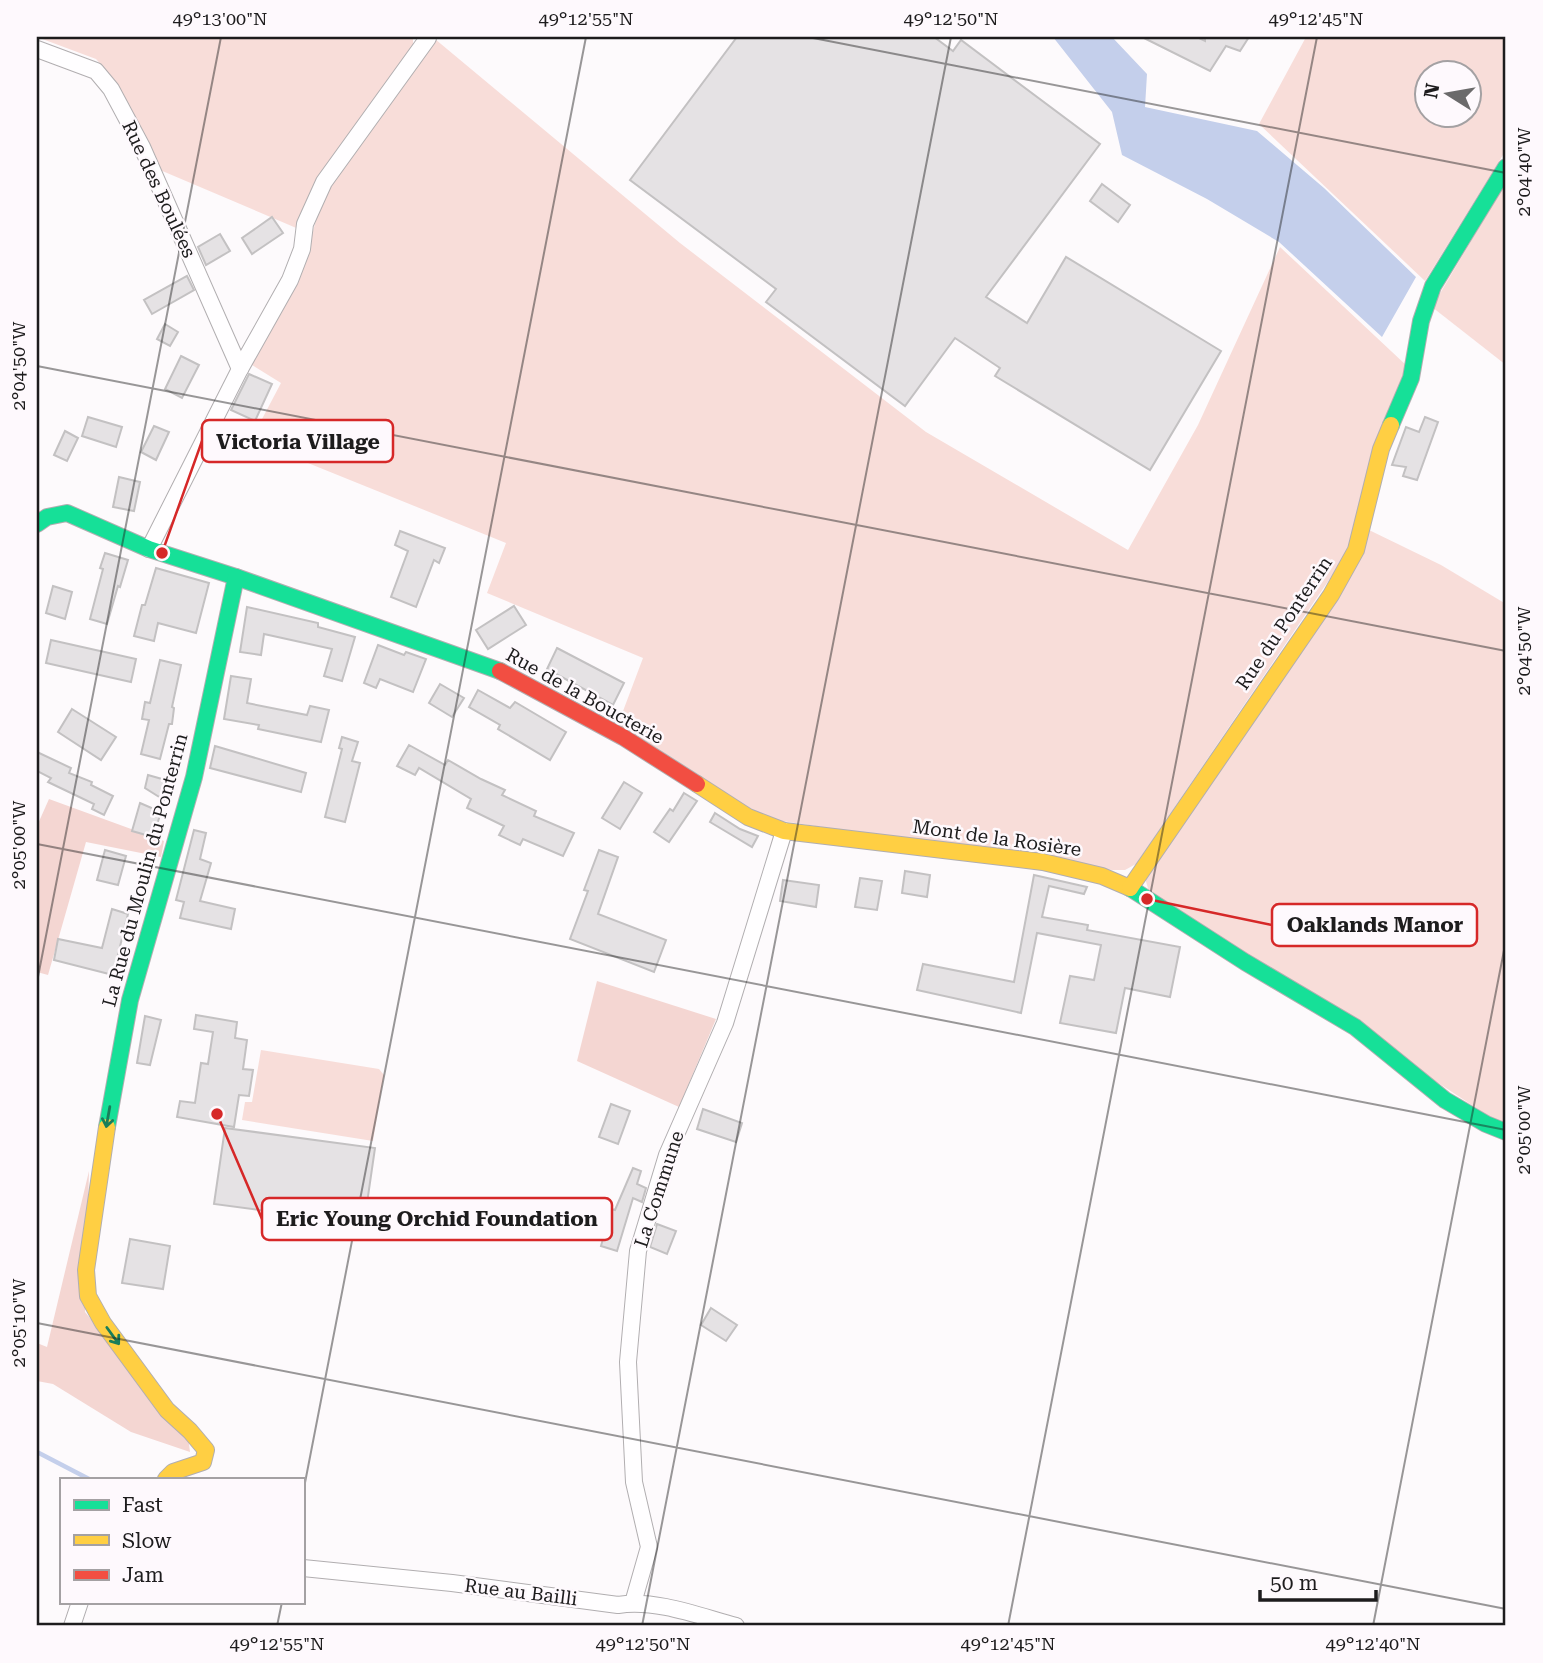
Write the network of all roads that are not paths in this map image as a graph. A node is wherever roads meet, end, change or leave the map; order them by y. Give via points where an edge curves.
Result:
1 (426, 37) edge
2 (37, 49) edge
3 (1506, 167) edge
4 (240, 369) junction
5 (37, 524) edge
6 (149, 549) junction
7 (236, 577) junction
8 (784, 831) junction
9 (1130, 888) junction
10 (1506, 1132) edge
11 (167, 1478) edge
12 (304, 1569) edge
13 (633, 1603) junction
14 (78, 1604) edge
15 (72, 1626) edge
16 (736, 1626) edge

1 - 4 street via 324,182 305,224 302,249 290,280
2 - 4 street, Rue des Boulées via 96,71 111,89 142,147
3 - 9 street, Rue du Ponterrin via 1433,286 1421,321 1411,378 1381,449 1356,550 1331,595
4 - 6 street
5 - 6 street, Rue de la Boucterie via 67,513
6 - 7 street, Rue de la Boucterie
7 - 8 street, Rue de la Boucterie via 500,671 623,737 748,817
7 -> 11 street, La Rue du Moulin du Ponterrin via 194,777 130,1000 86,1270 89,1296 103,1322 167,1410 206,1450 203,1462
8 - 9 street, Mont de la Rosière via 1043,862
8 - 13 street, La Commune via 725,1023 667,1155 638,1251 628,1362 634,1482 649,1547
9 - 10 street, Mont de la Rosière via 1355,1027 1445,1100
12 - 13 street, Rue au Bailli via 618,1605
13 - 16 street, Rue au Bailli
14 - 15 street

